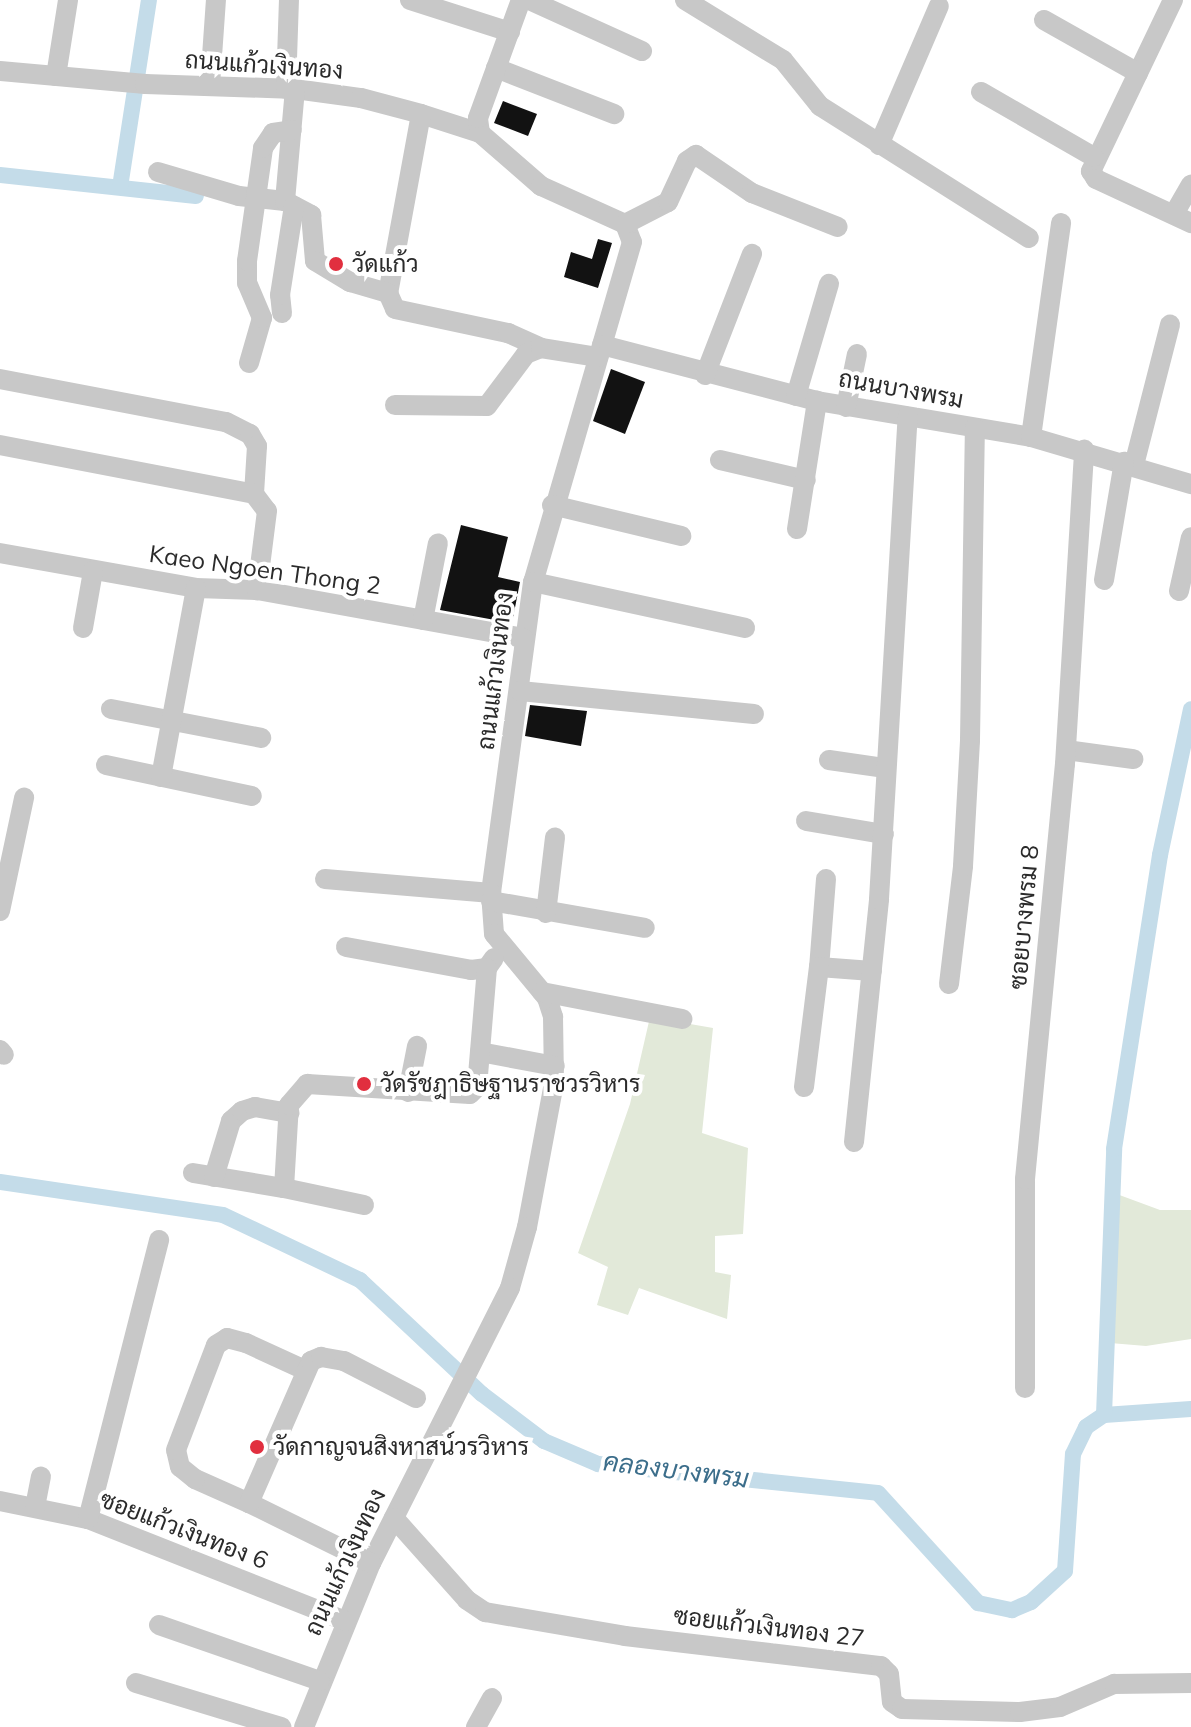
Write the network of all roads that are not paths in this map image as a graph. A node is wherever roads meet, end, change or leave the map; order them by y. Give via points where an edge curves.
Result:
1 (68, 0) edge
2 (216, 0) edge
3 (289, 0) edge
4 (410, 0) edge
5 (521, 0) edge
6 (529, 0) edge
7 (685, 0) edge
8 (1173, 0) edge
9 (939, 6) dead end
10 (1044, 20) dead end
11 (510, 32) junction
12 (642, 51) dead end
13 (496, 68) junction
14 (0, 71) edge
15 (1138, 73) junction
16 (56, 76) junction
17 (210, 85) junction
18 (290, 89) junction
19 (981, 92) dead end
20 (421, 114) junction
21 (614, 114) dead end
22 (292, 130) junction
23 (480, 133) junction
24 (879, 145) junction
25 (1094, 157) junction
26 (158, 172) dead end
27 (1191, 184) edge
28 (258, 199) junction
29 (289, 204) junction
30 (1183, 218) edge
31 (1061, 223) dead end
32 (625, 224) junction
33 (838, 227) dead end
34 (1029, 238) dead end
35 (752, 254) dead end
36 (829, 284) dead end
37 (388, 293) junction
38 (282, 313) dead end
39 (1170, 325) dead end
40 (541, 348) junction
41 (600, 351) junction
42 (857, 354) dead end
43 (249, 363) dead end
44 (705, 375) junction
45 (0, 379) edge
46 (806, 399) junction
47 (395, 405) dead end
48 (846, 407) junction
49 (908, 417) junction
50 (975, 428) junction
51 (1031, 437) junction
52 (0, 445) edge
53 (1084, 450) junction
54 (720, 460) dead end
55 (1129, 464) junction
56 (806, 480) junction
57 (1191, 484) edge
58 (254, 494) junction
59 (552, 505) junction
60 (797, 529) dead end
61 (681, 536) dead end
62 (1191, 537) edge
63 (438, 543) dead end
64 (0, 553) edge
65 (93, 571) junction
66 (1104, 580) dead end
67 (533, 582) junction
68 (196, 588) junction
69 (257, 590) junction
70 (1179, 591) dead end
71 (423, 620) junction
72 (83, 628) dead end
73 (745, 628) dead end
74 (523, 638) junction
75 (520, 691) junction
76 (111, 709) dead end
77 (754, 714) dead end
78 (171, 722) junction
79 (261, 738) dead end
80 (1066, 750) junction
81 (1133, 759) dead end
82 (829, 760) dead end
83 (106, 765) dead end
84 (885, 768) junction
85 (161, 777) junction
86 (252, 796) dead end
87 (24, 798) dead end
88 (806, 821) dead end
89 (884, 834) junction
90 (555, 838) dead end
91 (7, 841) edge
92 (325, 879) dead end
93 (826, 879) dead end
94 (491, 897) junction
95 (0, 911) edge
96 (546, 913) junction
97 (645, 928) dead end
98 (500, 945) junction
99 (346, 947) dead end
100 (819, 967) junction
101 (487, 968) junction
102 (872, 971) junction
103 (949, 984) dead end
104 (542, 992) junction
105 (682, 1019) dead end
106 (417, 1046) dead end
107 (480, 1052) junction
108 (555, 1066) junction
109 (804, 1087) dead end
110 (408, 1092) junction
111 (289, 1113) junction
112 (854, 1142) dead end
113 (193, 1173) dead end
114 (214, 1177) junction
115 (284, 1188) junction
116 (364, 1205) dead end
117 (159, 1240) dead end
118 (305, 1370) junction
119 (1025, 1388) dead end
120 (416, 1398) dead end
121 (41, 1477) dead end
122 (0, 1501) edge
123 (249, 1503) junction
124 (35, 1507) junction
125 (394, 1518) junction
126 (88, 1519) junction
127 (371, 1563) junction
128 (345, 1621) junction
129 (159, 1625) dead end
130 (320, 1681) junction
131 (136, 1683) dead end
132 (1191, 1683) edge
133 (492, 1698) dead end
134 (281, 1727) edge
135 (304, 1727) edge
136 (476, 1727) edge

1 - 16 street
2 - 17 street
3 - 18 street
4 - 11 street
5 - 11 street
6 - 12 street
7 - 24 street via 783,60 810,98
8 - 15 street
9 - 24 street
10 - 15 street
11 - 13 street
13 - 21 street
13 - 23 street via 478,118
14 - 16 street, ถนนแก้วเงินทอง
15 - 25 street
16 - 17 street, ถนนแก้วเงินทอง
17 - 18 street, ถนนแก้วเงินทอง
18 - 20 street, ถนนแก้วเงินทอง via 361,98
18 - 22 street
19 - 25 street
20 - 23 street, ถนนแก้วเงินทอง
20 - 37 street
22 - 28 street via 267,139
22 - 29 street
23 - 32 street, ถนนแก้วเงินทอง via 541,186
24 - 34 street
25 - 30 street via 1096,179
26 - 28 street
27 - 30 street
28 - 29 street
28 - 43 street via 247,283 262,318
29 - 37 street via 311,215 315,261 350,282
29 - 38 street
31 - 51 street
32 - 33 street via 668,202 687,161 696,155 752,193
32 - 41 street, ถนนแก้วเงินทอง via 630,253
35 - 44 street
36 - 46 street
37 - 40 street, ถนนบางพรม via 395,309 508,333
39 - 55 street
40 - 41 street, ถนนบางพรม
40 - 47 street via 517,361 487,406
41 - 44 street, ถนนบางพรม
41 - 59 street, ถนนแก้วเงินทอง
42 - 48 street
44 - 46 street, ถนนบางพรม
45 - 58 street via 243,428 257,446
46 - 48 street, ถนนบางพรม
46 - 56 street
48 - 49 street, ถนนบางพรม
49 - 50 street, ถนนบางพรม
49 - 84 street
50 - 51 street, ถนนบางพรม
50 - 103 street via 970,740
51 - 53 street, ถนนบางพรม
52 - 58 street
53 - 55 street, ถนนบางพรม
53 - 80 street, ซอยบางพรม 8
54 - 56 street
55 - 57 street, ถนนบางพรม
55 - 66 street
56 - 60 street
58 - 69 street via 267,511
59 - 61 street
59 - 67 street, ถนนแก้วเงินทอง
62 - 70 street
63 - 71 street
64 - 65 street, Kaeo Ngoen Thong 2
65 - 68 street, Kaeo Ngoen Thong 2
65 - 72 street
67 - 73 street
67 - 74 street, ถนนแก้วเงินทอง
68 - 69 street, Kaeo Ngoen Thong 2
68 - 78 street
69 - 71 street, Kaeo Ngoen Thong 2
71 - 74 street, Kaeo Ngoen Thong 2
74 - 75 street, ถนนแก้วเงินทอง
75 - 77 street
75 - 94 street, ถนนแก้วเงินทอง
76 - 78 street
78 - 79 street
78 - 85 street
80 - 81 street
80 - 119 street, ซอยบางพรม 8 via 1025,1179
82 - 84 street
83 - 85 street
84 - 89 street
85 - 86 street
87 - 91 street
88 - 89 street
89 - 102 street
90 - 96 street
91 - 95 street
92 - 94 street
93 - 100 street
94 - 96 street
94 - 98 street, ถนนแก้วเงินทอง
96 - 97 street
98 - 101 street
98 - 104 street, ถนนแก้วเงินทอง
99 - 101 street via 471,970
100 - 102 street
100 - 109 street
101 - 107 street
102 - 112 street
104 - 105 street
104 - 108 street, ถนนแก้วเงินทอง via 553,1017
106 - 110 street
107 - 108 street
107 - 110 street via 477,1087 470,1094
108 - 125 street, ถนนแก้วเงินทอง via 527,1227 510,1288
110 - 111 street via 307,1084 296,1092
111 - 114 street via 255,1107 242,1111 231,1121
111 - 115 street
113 - 114 street
114 - 115 street
115 - 116 street
117 - 126 street
118 - 120 street via 321,1357 344,1361
118 - 123 street
118 - 123 street via 246,1343 227,1338 216,1345 176,1450 180,1467 195,1479
121 - 124 street
122 - 124 street, ซอยแก้วเงินทอง 6
123 - 127 street
124 - 126 street, ซอยแก้วเงินทอง 6
125 - 127 street, ถนนแก้วเงินทอง
125 - 132 street, ซอยแก้วเงินทอง 27 via 467,1600 485,1612 625,1636 881,1666 889,1674 892,1702 902,1709 1020,1712 1060,1707 1114,1684
126 - 128 street, ซอยแก้วเงินทอง 6
127 - 128 street, ถนนแก้วเงินทอง
128 - 130 street, ถนนแก้วเงินทอง
129 - 130 street
130 - 135 street, ถนนแก้วเงินทอง
131 - 134 street
133 - 136 street

